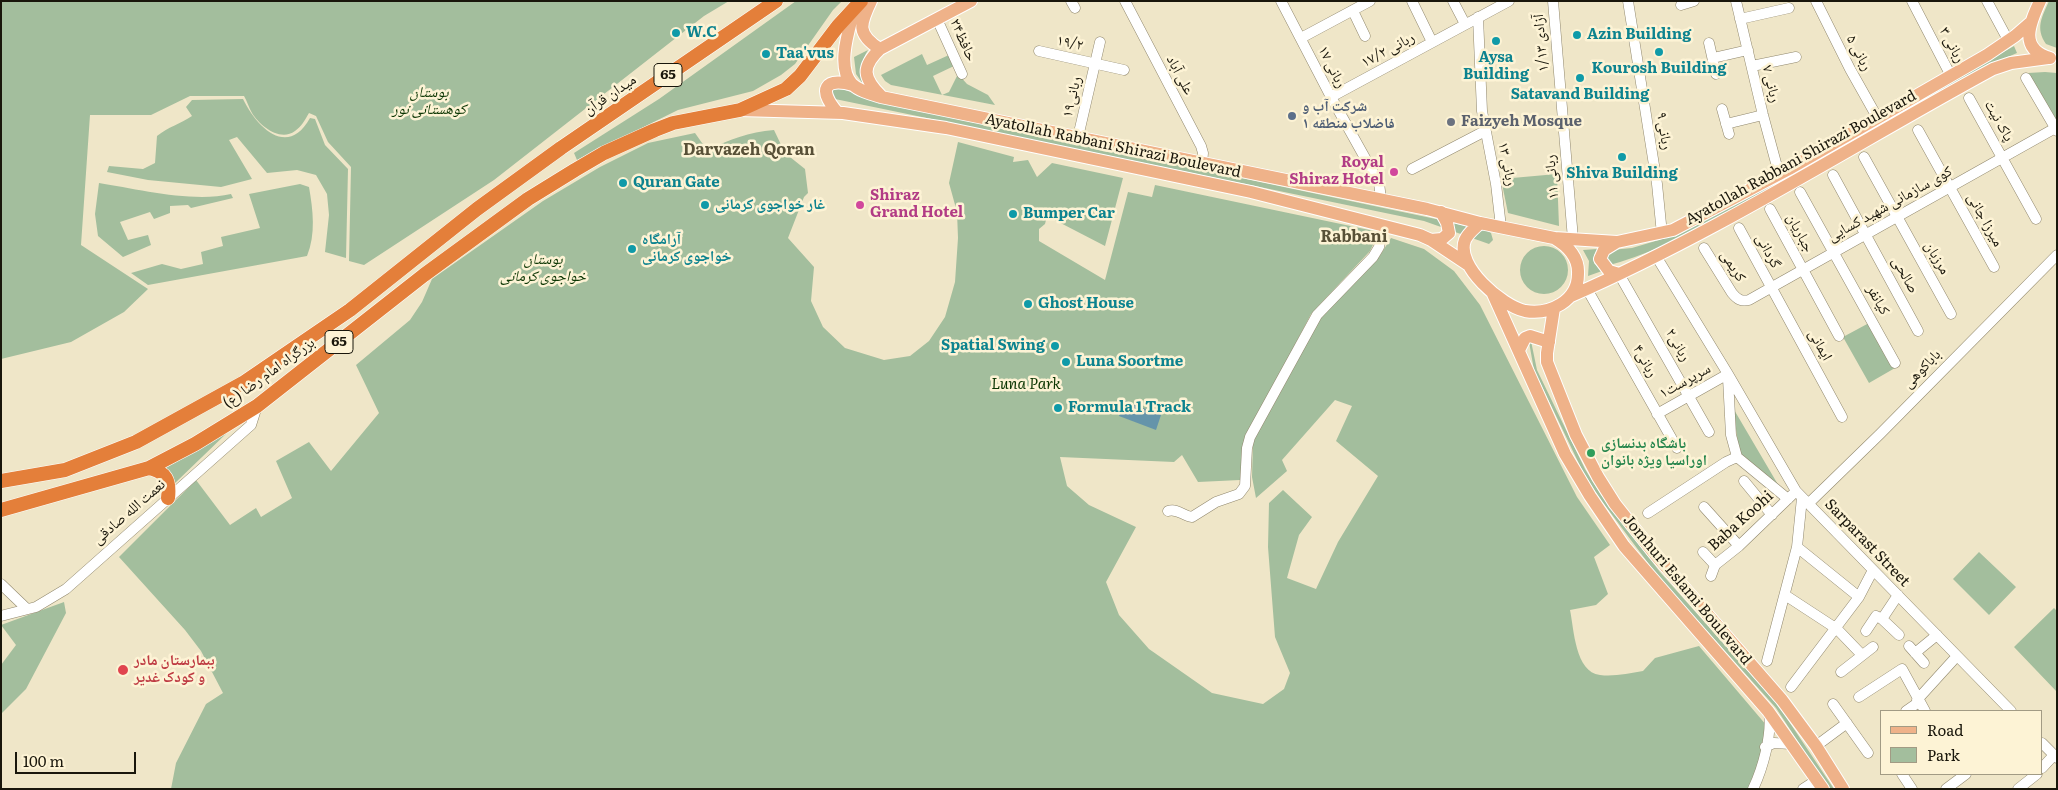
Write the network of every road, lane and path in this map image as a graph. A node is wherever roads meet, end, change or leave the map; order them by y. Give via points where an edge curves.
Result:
1 (776, 1) edge
2 (871, 1) edge
3 (971, 1) edge
4 (1125, 1) edge
5 (1281, 1) edge
6 (1370, 1) edge
7 (1412, 1) edge
8 (1453, 1) edge
9 (1509, 1) edge
10 (1553, 1) edge
11 (1628, 1) edge
12 (1694, 1) edge
13 (1736, 1) edge
14 (1816, 1) edge
15 (1912, 1) edge
16 (1987, 1) edge
17 (2040, 1) edge
18 (1682, 5) dead end
19 (857, 6) edge
20 (1354, 7) edge
21 (1790, 8) dead end
22 (1478, 17) junction
23 (937, 19) junction
24 (1740, 19) junction
25 (2030, 23) junction
26 (1465, 24) junction
27 (1365, 36) dead end
28 (1301, 38) junction
29 (2008, 40) junction
30 (1100, 42) dead end
31 (1432, 42) junction
32 (1709, 43) dead end
33 (880, 49) junction
34 (1748, 50) junction
35 (1039, 51) dead end
36 (1796, 57) dead end
37 (1713, 58) junction
38 (2052, 59) edge
39 (1095, 63) junction
40 (1752, 66) junction
41 (1124, 70) dead end
42 (962, 74) dead end
43 (1716, 74) dead end
44 (1951, 76) junction
45 (2026, 78) dead end
46 (1560, 82) joint
47 (853, 85) junction
48 (881, 97) junction
49 (1331, 97) junction
50 (1969, 98) dead end
51 (1722, 108) dead end
52 (740, 110) junction
53 (837, 112) junction
54 (1763, 115) junction
55 (1877, 117) junction
56 (1726, 124) junction
57 (2056, 129) edge
58 (1918, 130) dead end
59 (1485, 131) junction
60 (1729, 134) dead end
61 (1078, 138) junction
62 (1830, 145) junction
63 (561, 148) joint
64 (1864, 157) dead end
65 (1837, 158) junction
66 (2002, 158) junction
67 (1202, 164) junction
68 (1412, 169) dead end
69 (1779, 174) junction
70 (1833, 176) dead end
71 (1950, 188) junction
72 (1800, 192) dead end
73 (1381, 199) junction
74 (1770, 210) dead end
75 (1441, 212) junction
76 (1896, 218) junction
77 (2036, 219) dead end
78 (1480, 223) junction
79 (1383, 226) junction
80 (1501, 227) junction
81 (1739, 228) dead end
82 (1662, 234) junction
83 (1866, 235) junction
84 (1554, 238) junction
85 (1573, 239) junction
86 (1431, 240) junction
87 (1617, 242) junction
88 (1704, 248) dead end
89 (1834, 252) junction
90 (2057, 255) edge
91 (1656, 256) junction
92 (1467, 264) junction
93 (1994, 267) dead end
94 (1803, 270) junction
95 (1619, 274) junction
96 (1771, 288) junction
97 (1587, 289) junction
98 (1493, 294) junction
99 (1571, 296) junction
100 (1737, 299) joint
101 (1554, 308) junction
102 (1952, 314) dead end
103 (1918, 331) dead end
104 (1839, 336) dead end
105 (1549, 342) junction
106 (1519, 350) junction
107 (1895, 363) dead end
108 (1728, 374) junction
109 (1690, 396) junction
110 (257, 406) junction
111 (1657, 414) junction
112 (1842, 417) dead end
113 (1709, 432) dead end
114 (1677, 448) dead end
115 (1737, 457) junction
116 (149, 468) junction
117 (1, 481) edge
118 (1744, 482) dead end
119 (168, 498) junction
120 (1799, 498) junction
121 (1704, 507) dead end
122 (1, 510) edge
123 (1168, 511) dead end
124 (1648, 513) dead end
125 (1772, 515) junction
126 (1739, 546) junction
127 (1797, 547) junction
128 (1703, 552) dead end
129 (1873, 570) junction
130 (1, 584) edge
131 (1786, 595) junction
132 (1898, 595) junction
133 (1859, 598) junction
134 (27, 609) junction
135 (1, 616) edge
136 (1882, 619) junction
137 (1836, 629) junction
138 (1866, 631) dead end
139 (1899, 635) dead end
140 (1937, 636) junction
141 (1873, 646) dead end
142 (1862, 656) junction
143 (1957, 656) junction
144 (1767, 661) dead end
145 (1924, 664) dead end
146 (1840, 672) dead end
147 (1791, 687) dead end
148 (1859, 697) dead end
149 (1834, 704) dead end
150 (1920, 705) edge
151 (1908, 710) edge
152 (2010, 710) edge
153 (1768, 711) junction
154 (1847, 723) junction
155 (1791, 744) junction
156 (2043, 745) edge
157 (1816, 746) junction
158 (1765, 747) junction
159 (1868, 753) dead end
160 (2055, 756) edge
161 (2043, 767) edge
162 (1903, 775) edge
163 (1965, 775) edge
164 (2034, 781) edge
165 (1820, 784) edge
166 (1753, 789) edge
167 (1803, 789) edge
168 (1843, 789) edge
169 (1912, 789) edge
170 (1946, 789) edge
171 (2018, 789) edge

1 - 63 highway, میدان قرآن / 65
2 - 33 main road via 862,31 866,39
3 - 23 main road
4 - 67 street, علی آباد via 1201,146
5 - 28 street, ربانی ۱۷
6 - 20 street
7 - 31 street
8 - 26 street
9 - 22 street, ربانی ۱۷/۲
10 - 46 street, آزادی ۱/۱۳
11 - 82 street, ربانی ۹
12 - 18 street
13 - 24 street, ربانی ۷
14 - 55 street, ربانی ۵
15 - 44 street, ربانی ۳
16 - 29 street
17 - 25 main road
19 - 47 main road via 845,60 846,74
19 - 52 highway, 65 via 793,84
20 - 27 street
20 - 28 street
21 - 24 street
22 - 26 street, ربانی ۱۷/۲
22 - 59 street, ربانی ۱۳
23 - 33 main road
23 - 42 street, حافظ۲۴
24 - 34 street, ربانی ۷
25 - 29 main road, Ayatollah Rabbani Shirazi Boulevard
25 - 38 main road via 2031,44 2041,56
26 - 31 street, ربانی ۱۷/۲
28 - 49 street, ربانی ۱۷
29 - 44 main road, Ayatollah Rabbani Shirazi Boulevard
30 - 39 street, ربانی۱۹
31 - 49 street, ربانی ۱۷/۲
32 - 37 street
33 - 48 main road via 871,58 866,73 872,88
34 - 37 street
34 - 40 street, ربانی ۷
35 - 39 street, ۱۹/۲
36 - 40 street
37 - 43 street
38 - 65 main road, Ayatollah Rabbani Shirazi Boulevard via 2010,63 1993,69
39 - 41 street, ۱۹/۲
39 - 61 street, ربانی۱۹
40 - 54 street, ربانی ۷
44 - 55 main road, Ayatollah Rabbani Shirazi Boulevard
45 - 57 street
46 - 85 street, ربانی ۱۱
47 - 48 main road, Ayatollah Rabbani Shirazi Boulevard
47 - 53 main road via 838,81 828,87 826,97
48 - 61 main road, Ayatollah Rabbani Shirazi Boulevard
49 - 73 street, ربانی ۱۷ via 1379,183
50 - 66 street, پاک نیت
51 - 56 street
52 - 53 main road, Ayatollah Rabbani Shirazi Boulevard
52 - 110 highway, بزرگراه امام رضا (ع) / 65 via 673,123 655,130 604,153 528,199 424,275
53 - 79 main road, Ayatollah Rabbani Shirazi Boulevard via 946,128 1251,192
54 - 56 street
54 - 69 street, ربانی ۷
55 - 62 main road, Ayatollah Rabbani Shirazi Boulevard
56 - 60 street
57 - 66 street, کوی سازمانی شهید کسایی
58 - 71 street, میرزا جانی
59 - 68 street
59 - 80 street, ربانی ۱۳
61 - 67 main road, Ayatollah Rabbani Shirazi Boulevard
62 - 65 main road
62 - 69 main road, Ayatollah Rabbani Shirazi Boulevard
63 - 117 highway, بزرگراه امام رضا (ع) / 65 via 477,209 350,310 243,383 136,442 65,470
64 - 76 street, مرزبان
65 - 91 main road, Ayatollah Rabbani Shirazi Boulevard
66 - 71 street, کوی سازمانی شهید کسایی
66 - 77 street, پاک نیت
67 - 73 main road, Ayatollah Rabbani Shirazi Boulevard
69 - 82 main road, Ayatollah Rabbani Shirazi Boulevard via 1703,216
70 - 83 street, صالحی
71 - 76 street, کوی سازمانی شهید کسایی
71 - 93 street, میرزا جانی
72 - 89 street, کیانفر
73 - 75 main road, Ayatollah Rabbani Shirazi Boulevard
74 - 94 street, جباریان
75 - 78 main road, Ayatollah Rabbani Shirazi Boulevard
75 - 86 main road via 1449,233 1442,239
76 - 83 street, کوی سازمانی شهید کسایی
76 - 102 street, مرزبان
78 - 80 main road
78 - 92 main road via 1468,234 1465,242
79 - 86 main road, Ayatollah Rabbani Shirazi Boulevard
79 - 123 street via 1373,257 1317,315 1250,437 1246,486 1239,494 1216,502 1192,517 1176,510
80 - 84 main road
81 - 96 street, گردانی
82 - 87 main road, Ayatollah Rabbani Shirazi Boulevard
83 - 89 street, کوی سازمانی شهید کسایی
83 - 103 street, صالحی
84 - 85 main road, Ayatollah Rabbani Shirazi Boulevard
84 - 99 main road via 1568,248 1577,263 1578,280
85 - 87 main road, Ayatollah Rabbani Shirazi Boulevard
86 - 92 main road, Ayatollah Rabbani Shirazi Boulevard
87 - 95 main road via 1604,250 1600,259 1609,271
88 - 100 street, کریمی
89 - 94 street, کوی سازمانی شهید کسایی
89 - 107 street, کیانفر
90 - 120 street, باباکوهی via 1880,434
91 - 95 main road, Ayatollah Rabbani Shirazi Boulevard
91 - 108 street, Sarparast Street
92 - 98 main road
94 - 96 street, کوی سازمانی شهید کسایی
94 - 104 street, جباریان
95 - 97 main road, Ayatollah Rabbani Shirazi Boulevard
95 - 109 street, ربانی۲
96 - 100 street, کوی سازمانی شهید کسایی via 1749,300
96 - 112 street, ایمانی
97 - 99 main road, Ayatollah Rabbani Shirazi Boulevard
97 - 111 street, ربانی۴
98 - 101 main road via 1524,311
98 - 106 main road, Jomhuri Eslami Boulevard
99 - 101 main road
101 - 105 main road, Jomhuri Eslami Boulevard
105 - 106 main road via 1530,336 1525,338
105 - 157 main road, Jomhuri Eslami Boulevard via 1548,362 1569,418 1615,504 1654,554 1782,700
106 - 153 main road, Jomhuri Eslami Boulevard via 1564,454 1624,546
108 - 109 street, سرپرست۱
108 - 115 street, Sarparast Street via 1731,435
108 - 120 street, Sarparast Street
109 - 111 street, سرپرست۱
109 - 113 street, ربانی۲
110 - 116 highway, بزرگراه امام رضا (ع) / 65
110 - 119 street, نعمت الله صادقی via 251,425
111 - 114 street, ربانی۴
115 - 120 street, Sarparast Street
115 - 124 street
116 - 119 highway via 162,472 167,478
116 - 122 highway, بزرگراه امام رضا (ع) / 65
118 - 125 street
119 - 134 street, نعمت الله صادقی via 66,589
120 - 125 street, Baba Koohi
120 - 127 street
120 - 129 street, Sarparast Street
121 - 126 street
125 - 126 street, Baba Koohi
126 - 128 street, Baba Koohi via 1713,571
127 - 131 street
127 - 133 street
129 - 132 street, Sarparast Street
129 - 133 street
130 - 134 street
131 - 137 street
131 - 144 street
132 - 136 street
132 - 140 street, Sarparast Street
133 - 137 street
134 - 135 street, نعمت الله صادقی
136 - 138 street via 1876,616
136 - 139 street
137 - 142 street
137 - 147 street
140 - 143 street, Sarparast Street
140 - 145 street via 1912,650
141 - 142 street
142 - 146 street
143 - 150 street
143 - 152 street, Sarparast Street
148 - 150 street via 1902,669
149 - 154 street
150 - 151 street
153 - 155 main road, Jomhuri Eslami Boulevard
153 - 158 street via 1769,733
154 - 157 street
154 - 159 street
155 - 158 street via 1774,743
155 - 165 main road, Jomhuri Eslami Boulevard
156 - 160 street
157 - 168 main road, Jomhuri Eslami Boulevard
158 - 166 street via 1762,767
160 - 161 street
162 - 169 street
163 - 170 street
164 - 171 street
165 - 167 street

